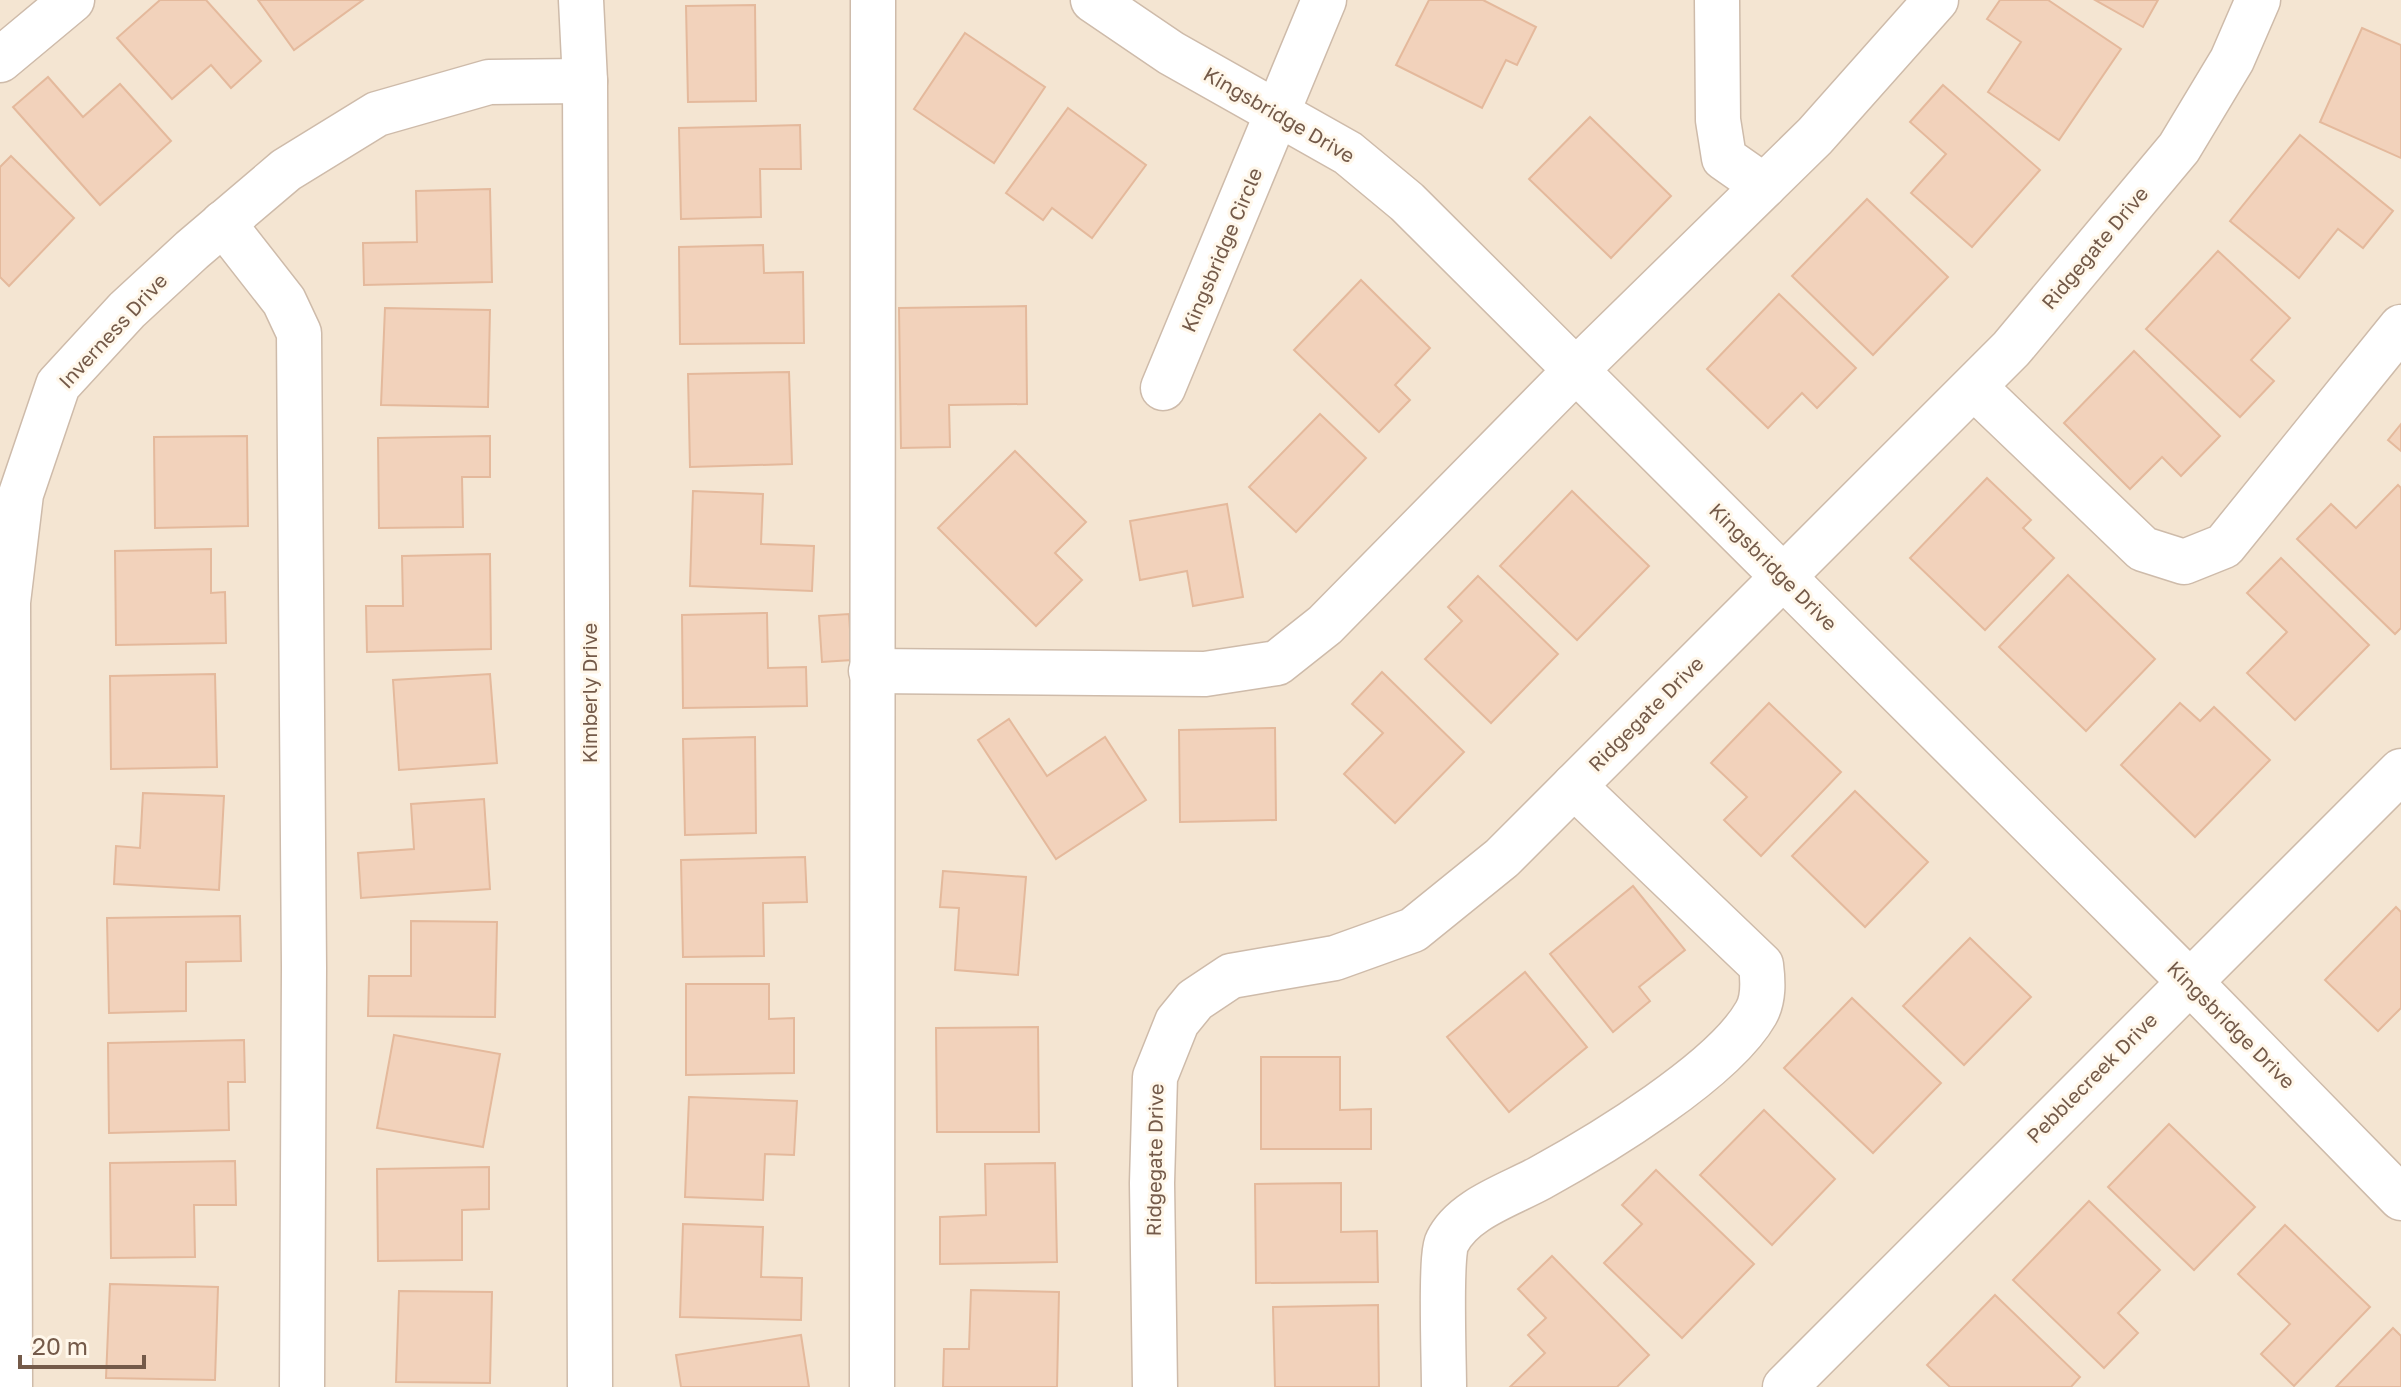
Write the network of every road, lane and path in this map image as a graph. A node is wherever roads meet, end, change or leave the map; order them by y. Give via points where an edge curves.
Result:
1 (72, 0) edge
2 (581, 0) edge
3 (873, 0) edge
4 (1093, 0) edge
5 (1324, 0) edge
6 (1717, 0) edge
7 (1936, 0) edge
8 (2258, 0) edge
9 (0, 60) edge
10 (585, 81) junction
11 (1280, 112) junction
12 (1764, 186) junction
13 (223, 223) junction
14 (2401, 327) edge
15 (1577, 369) junction
16 (1974, 387) junction
17 (1163, 388) dead end
18 (1783, 578) junction
19 (871, 671) junction
20 (2401, 771) edge
21 (1574, 786) junction
22 (2189, 981) junction
23 (2401, 1198) edge
24 (10, 1387) edge
25 (302, 1387) edge
26 (590, 1387) edge
27 (872, 1387) edge
28 (1155, 1387) edge
29 (1444, 1387) edge
30 (1785, 1387) edge

1 - 9 street
2 - 10 street, Kimberly Drive
3 - 19 street
4 - 11 street, Kingsbridge Drive via 1171,53
5 - 11 street, Kingsbridge Circle
6 - 12 street via 1718,120 1724,158
7 - 12 street
8 - 16 street, Ridgegate Drive via 2232,60 2179,148
10 - 13 street, Inverness Drive via 489,82 377,114 286,170
10 - 26 street, Kimberly Drive
11 - 15 street, Kingsbridge Drive via 1348,153 1407,202
11 - 17 street, Kingsbridge Circle
12 - 15 street
13 - 24 street, Inverness Drive via 127,310 58,385 21,494 8,602
13 - 25 street via 284,301 299,333
14 - 16 street via 2224,546 2184,562 2143,549
15 - 18 street, Kingsbridge Drive
15 - 19 street via 1325,625 1277,663 1205,674
16 - 18 street, Ridgegate Drive
18 - 21 street, Ridgegate Drive
18 - 22 street, Kingsbridge Drive
19 - 27 street
20 - 22 street, Pebblecreek Drive
21 - 28 street, Ridgegate Drive via 1502,858 1413,930 1335,958 1231,976 1195,1000 1177,1022 1155,1077
21 - 29 street via 1761,965 1763,986 1757,1011 1744,1029 1695,1075 1603,1144 1461,1220 1445,1245
22 - 23 street, Kingsbridge Drive
22 - 30 street, Pebblecreek Drive

